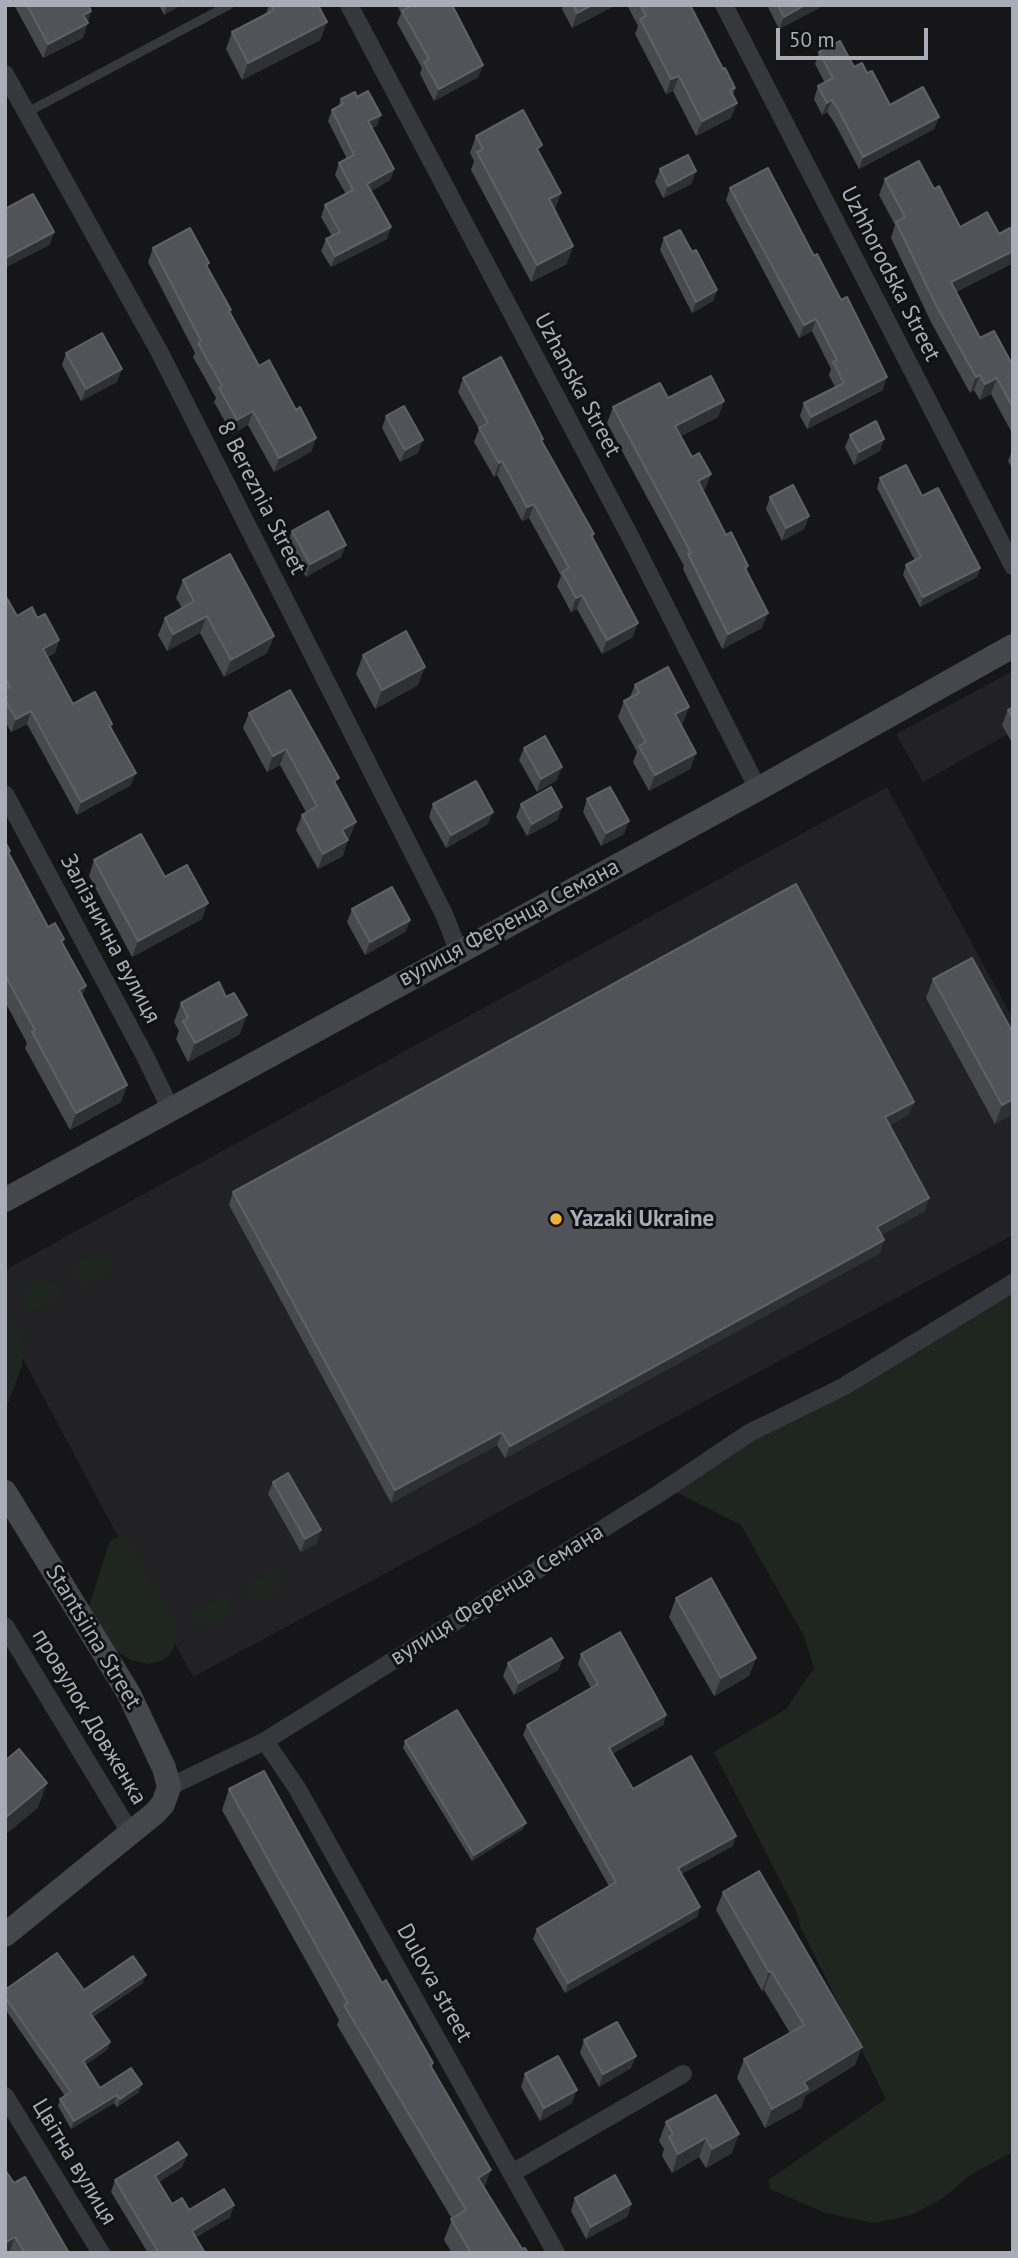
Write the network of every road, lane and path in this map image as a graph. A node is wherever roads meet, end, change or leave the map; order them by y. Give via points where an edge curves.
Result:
1 (229, 5) edge
2 (349, 5) edge
3 (724, 5) edge
4 (5, 74) edge
5 (26, 114) junction
6 (1013, 566) edge
7 (1013, 646) edge
8 (758, 789) junction
9 (5, 794) edge
10 (458, 950) junction
11 (170, 1108) junction
12 (5, 1200) edge
13 (1013, 1283) edge
14 (5, 1492) edge
15 (5, 1626) edge
16 (265, 1741) junction
17 (169, 1787) junction
18 (131, 1834) junction
19 (5, 1935) edge
20 (683, 2074) dead end
21 (5, 2096) edge
22 (512, 2174) junction
23 (101, 2253) edge
24 (556, 2253) edge

1 - 5 lane
2 - 8 street, Uzhanska Street
3 - 6 street, Uzhhorodska Street
4 - 5 street, 8 Bereznia Street
5 - 10 street, 8 Bereznia Street via 159,351 444,914
7 - 8 street, вулиця Ференца Семана
8 - 10 street, вулиця Ференца Семана
9 - 11 street, Залізнична вулиця
10 - 11 street, вулиця Ференца Семана
11 - 12 street, вулиця Ференца Семана
13 - 16 street, вулиця Ференца Семана via 843,1387 749,1433
14 - 17 street, Stantsiina Street via 129,1694
15 - 18 street, провулок Довженка
16 - 17 street, вулиця Ференца Семана
16 - 22 street, Dulova street via 297,1788
17 - 18 street via 163,1804
18 - 19 street
20 - 22 street
21 - 23 street, Цвітна вулиця
22 - 24 street, Dulova street

